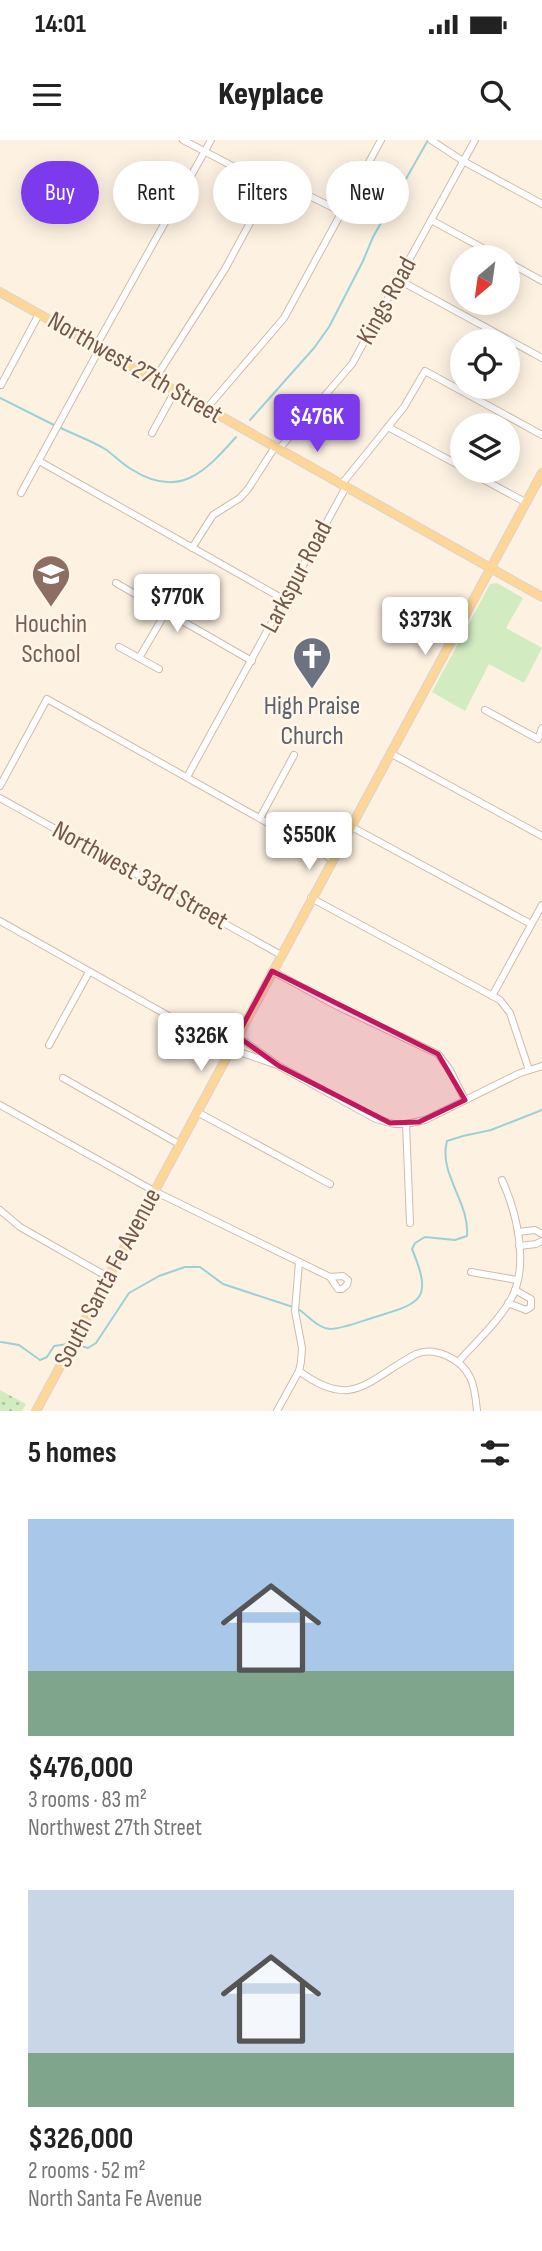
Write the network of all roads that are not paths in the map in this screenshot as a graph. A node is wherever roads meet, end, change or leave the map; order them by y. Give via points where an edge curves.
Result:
1 (183, 140) edge
2 (211, 140) edge
3 (381, 140) edge
4 (475, 140) edge
5 (432, 141) edge
6 (204, 152) junction
7 (222, 161) edge
8 (370, 161) edge
9 (463, 161) junction
10 (542, 204) edge
11 (431, 220) junction
12 (249, 224) edge
13 (335, 224) edge
14 (477, 245) edge
15 (520, 269) edge
16 (399, 280) junction
17 (542, 281) edge
18 (0, 292) edge
19 (39, 314) junction
20 (98, 347) junction
21 (542, 358) edge
22 (155, 379) junction
23 (1, 385) edge
24 (176, 391) junction
25 (207, 408) junction
26 (388, 427) junction
27 (152, 433) dead end
28 (542, 435) edge
29 (277, 448) junction
30 (39, 461) junction
31 (450, 461) edge
32 (542, 473) edge
33 (490, 483) edge
34 (343, 486) junction
35 (21, 493) dead end
36 (525, 502) junction
37 (192, 548) junction
38 (489, 568) junction
39 (116, 583) dead end
40 (542, 597) edge
41 (285, 600) junction
42 (166, 612) junction
43 (119, 647) dead end
44 (139, 658) junction
45 (252, 661) junction
46 (159, 669) dead end
47 (485, 710) dead end
48 (542, 728) edge
49 (390, 753) junction
50 (294, 755) dead end
51 (187, 777) junction
52 (0, 786) edge
53 (0, 798) edge
54 (260, 818) junction
55 (350, 826) junction
56 (542, 836) edge
57 (332, 859) junction
58 (311, 898) junction
59 (542, 905) edge
60 (0, 921) edge
61 (531, 924) junction
62 (281, 955) junction
63 (272, 971) junction
64 (89, 972) junction
65 (492, 996) junction
66 (237, 1035) junction
67 (49, 1045) dead end
68 (230, 1049) junction
69 (279, 1066) junction
70 (542, 1066) edge
71 (529, 1070) junction
72 (63, 1078) dead end
73 (464, 1100) junction
74 (0, 1105) edge
75 (197, 1112) junction
76 (405, 1124) junction
77 (179, 1144) junction
78 (502, 1180) dead end
79 (330, 1184) dead end
80 (154, 1191) junction
81 (0, 1210) edge
82 (410, 1223) dead end
83 (518, 1232) junction
84 (542, 1234) edge
85 (542, 1241) edge
86 (519, 1246) junction
87 (299, 1262) junction
88 (471, 1272) dead end
89 (108, 1277) junction
90 (330, 1277) dead end
91 (517, 1280) junction
92 (515, 1290) junction
93 (509, 1303) junction
94 (458, 1362) junction
95 (299, 1371) junction
96 (36, 1411) edge
97 (277, 1411) edge
98 (477, 1411) edge

1 - 6 street
2 - 6 street
3 - 8 street
4 - 9 street, Kings Road
5 - 9 street
6 - 7 street
6 - 20 street
9 - 10 street
9 - 11 street, Kings Road
11 - 14 street
11 - 16 street, Kings Road
12 - 22 street
13 - 25 street via 284,318
15 - 17 street
16 - 21 street
16 - 29 street, Kings Road via 347,371
18 - 19 main road, Northwest 27th Street
19 - 20 main road, Northwest 27th Street
19 - 23 street
20 - 22 main road, Northwest 27th Street
20 - 30 street
22 - 24 main road, Northwest 27th Street
24 - 25 main road, Northwest 27th Street
24 - 27 street
25 - 29 main road, Northwest 27th Street
26 - 28 street, Larkspur Road via 425,371
26 - 31 street
26 - 34 street, Larkspur Road
29 - 34 main road, Northwest 27th Street
29 - 37 street, Kings Road via 240,498 213,515
30 - 35 street
30 - 37 street
32 - 36 main road, South Santa Fe Avenue
33 - 36 street
34 - 38 main road, Northwest 27th Street
34 - 41 street, Larkspur Road
36 - 38 main road, South Santa Fe Avenue
37 - 41 street
38 - 40 main road, Northwest 27th Street
38 - 49 main road, South Santa Fe Avenue
39 - 42 street
41 - 45 street, Larkspur Road
42 - 44 street
42 - 45 street
43 - 44 street
44 - 46 street
45 - 51 street, Larkspur Road
47 - 48 street via 538,738
49 - 55 main road, South Santa Fe Avenue
49 - 56 street
50 - 54 street
51 - 52 street via 47,699
51 - 54 street
53 - 62 street, Northwest 33rd Street
54 - 57 street
55 - 57 main road, South Santa Fe Avenue
55 - 61 street
57 - 58 main road, South Santa Fe Avenue
58 - 62 main road, South Santa Fe Avenue
58 - 65 street
59 - 61 street
60 - 64 street
61 - 65 street
62 - 63 main road, South Santa Fe Avenue
63 - 66 main road, South Santa Fe Avenue
63 - 73 street via 438,1054
64 - 67 street
64 - 68 street
65 - 71 street via 510,1013
66 - 68 main road, South Santa Fe Avenue
66 - 69 street
68 - 69 street
68 - 75 main road, South Santa Fe Avenue
69 - 76 street via 376,1119
70 - 71 street
71 - 73 street
72 - 77 street
73 - 76 street via 425,1120
74 - 80 street
75 - 77 main road, South Santa Fe Avenue
75 - 79 street
76 - 82 street
77 - 80 main road, South Santa Fe Avenue
78 - 83 street
80 - 87 street
80 - 89 main road, South Santa Fe Avenue
81 - 89 street via 20,1227
83 - 84 street
83 - 86 street
85 - 86 street
86 - 91 street
87 - 90 street
87 - 95 street via 295,1302 302,1348
88 - 91 street
89 - 96 main road, South Santa Fe Avenue
91 - 92 street
92 - 93 street
92 - 93 street via 531,1299 531,1307 526,1310
93 - 94 street
94 - 95 street via 435,1352 421,1352 344,1393 323,1387
94 - 98 street via 472,1382
95 - 97 street

